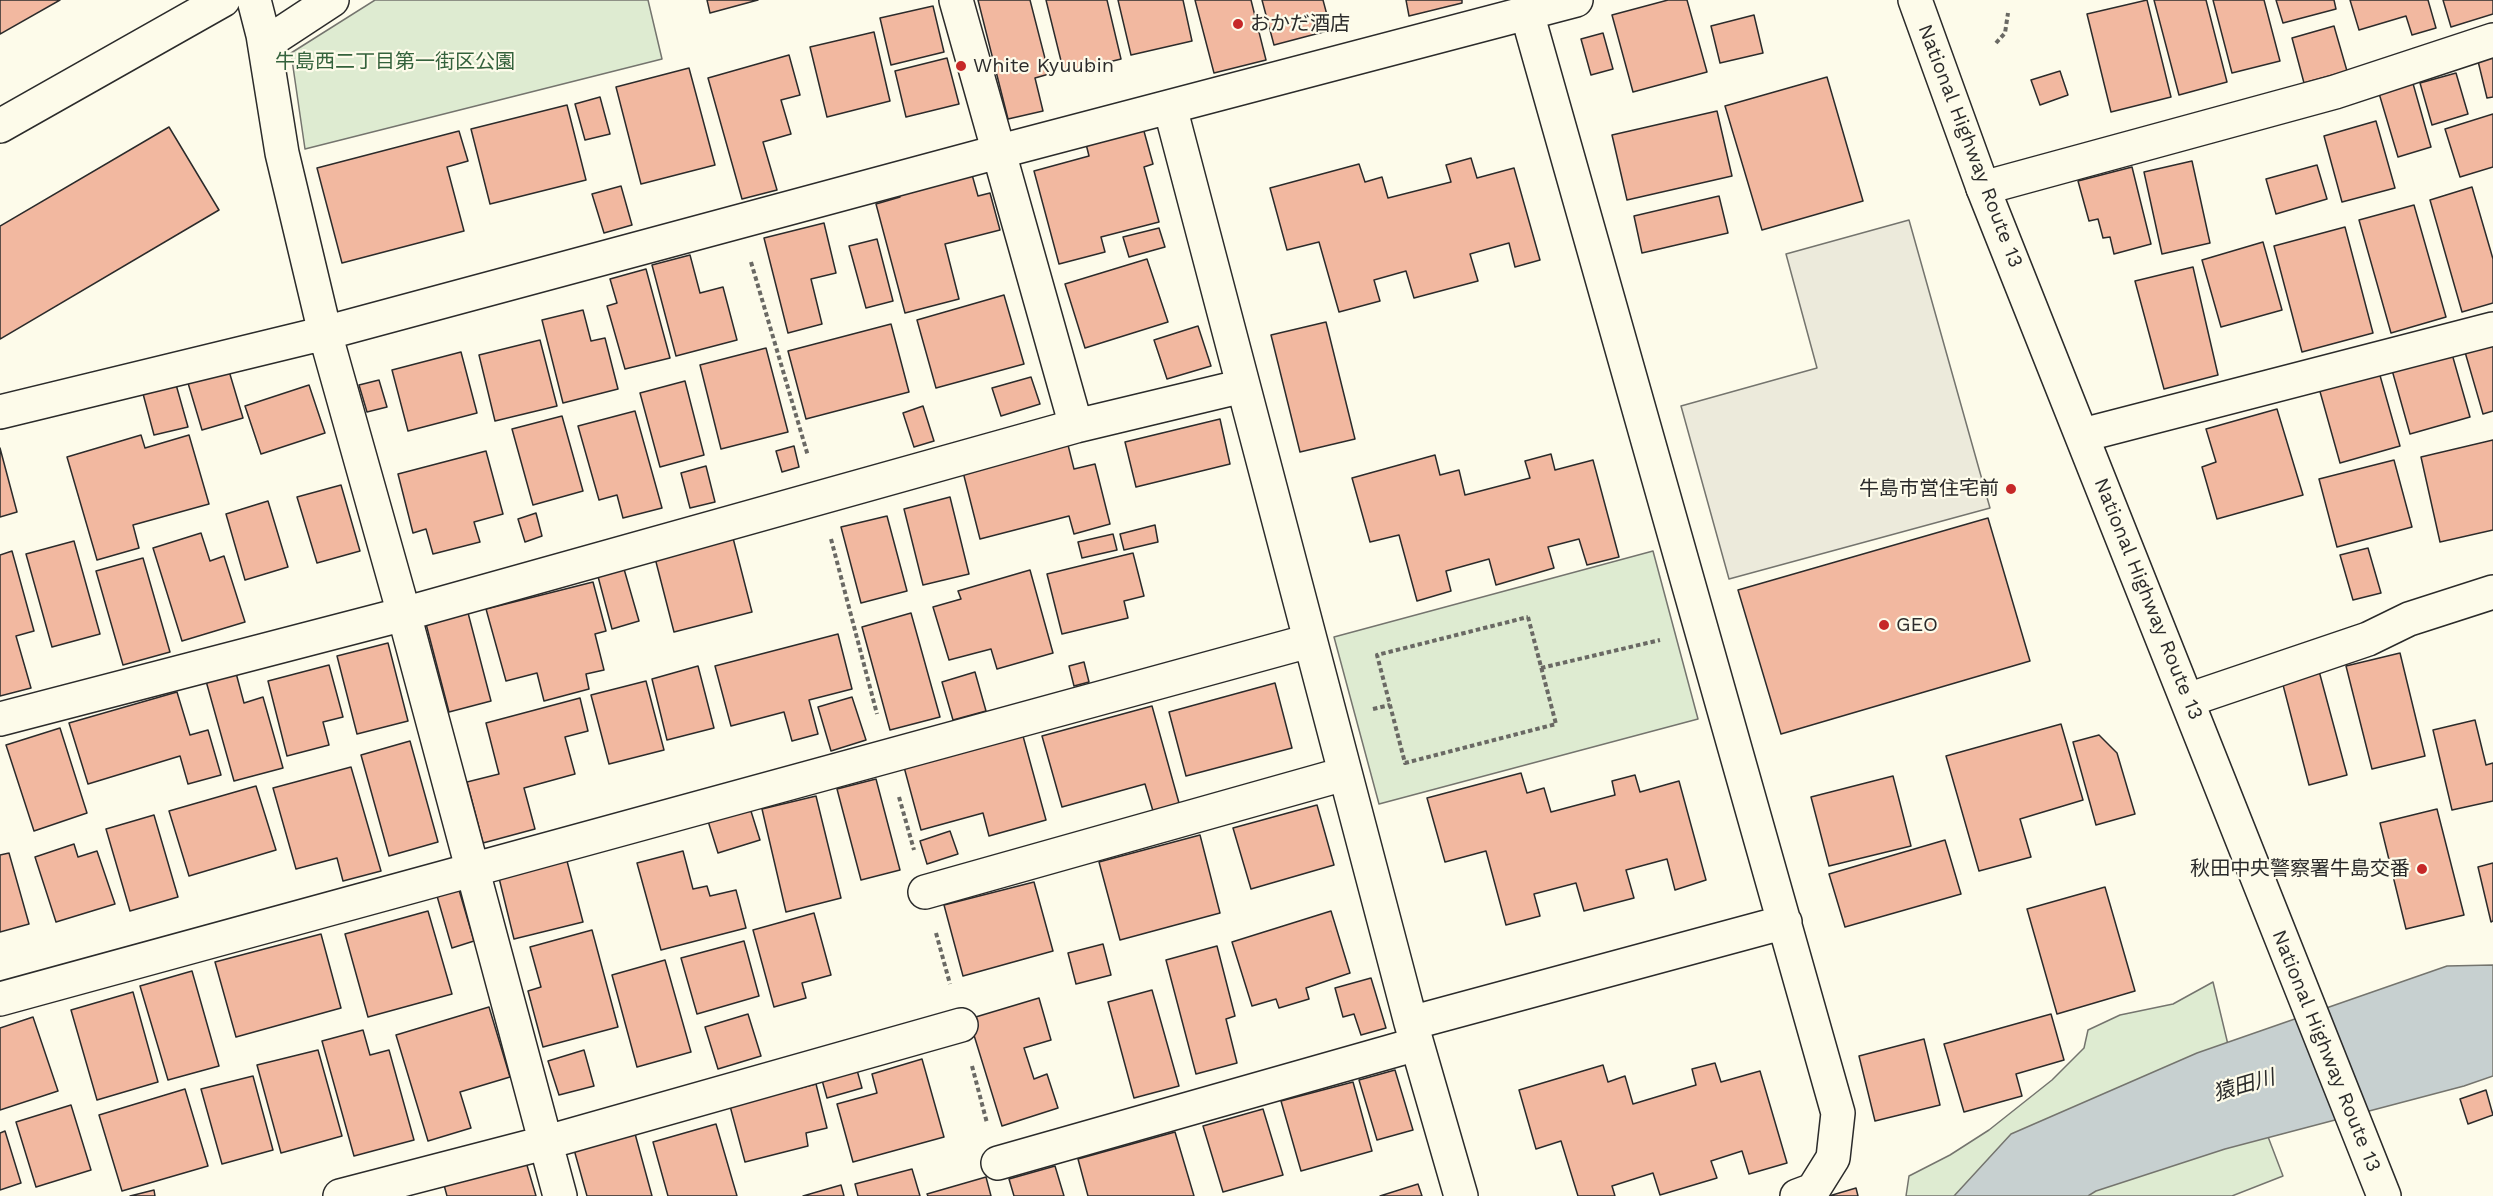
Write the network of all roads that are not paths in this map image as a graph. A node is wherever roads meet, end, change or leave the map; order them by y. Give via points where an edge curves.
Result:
1 (223, 0) edge
2 (254, 0) edge
3 (332, 0) edge
4 (956, 0) edge
5 (1915, 0) edge
6 (1554, 4) edge
7 (2493, 40) edge
8 (265, 45) junction
9 (1170, 107) junction
10 (0, 126) edge
11 (1001, 151) junction
12 (1983, 188) junction
13 (2493, 329) edge
14 (325, 333) junction
15 (1243, 386) junction
16 (0, 412) edge
17 (1076, 426) junction
18 (2083, 435) junction
19 (2493, 592) edge
20 (404, 614) junction
21 (1309, 641) junction
22 (2188, 700) junction
23 (0, 719) edge
24 (1344, 774) junction
25 (472, 872) junction
26 (925, 892) road end
27 (1785, 922) junction
28 (0, 999) edge
29 (961, 1025) road end
30 (1414, 1033) junction
31 (544, 1143) junction
32 (998, 1163) road end
33 (340, 1196) edge
34 (560, 1196) edge
35 (1461, 1196) edge
36 (1797, 1196) edge
37 (2384, 1196) edge

1 - 10 main road
2 - 8 main road
3 - 8 main road
4 - 11 main road
5 - 12 main road, National Highway Route 13
6 - 9 main road
6 - 27 main road via 1702,630
7 - 12 main road via 2335,92
8 - 14 main road via 282,153
9 - 11 main road
9 - 15 main road
11 - 14 main road
11 - 17 main road
12 - 18 main road, National Highway Route 13
13 - 18 main road
14 - 16 main road
14 - 20 main road
15 - 17 main road
15 - 21 main road
17 - 20 main road
18 - 22 main road, National Highway Route 13
19 - 22 main road
20 - 23 main road
20 - 25 main road
21 - 24 main road
21 - 25 main road
22 - 37 main road, National Highway Route 13
24 - 26 main road
24 - 30 main road
25 - 28 main road
25 - 31 main road
27 - 30 main road
27 - 36 main road via 1838,1113 1833,1158 1813,1190
29 - 31 main road
30 - 32 main road
30 - 35 main road
31 - 33 main road
31 - 34 main road

